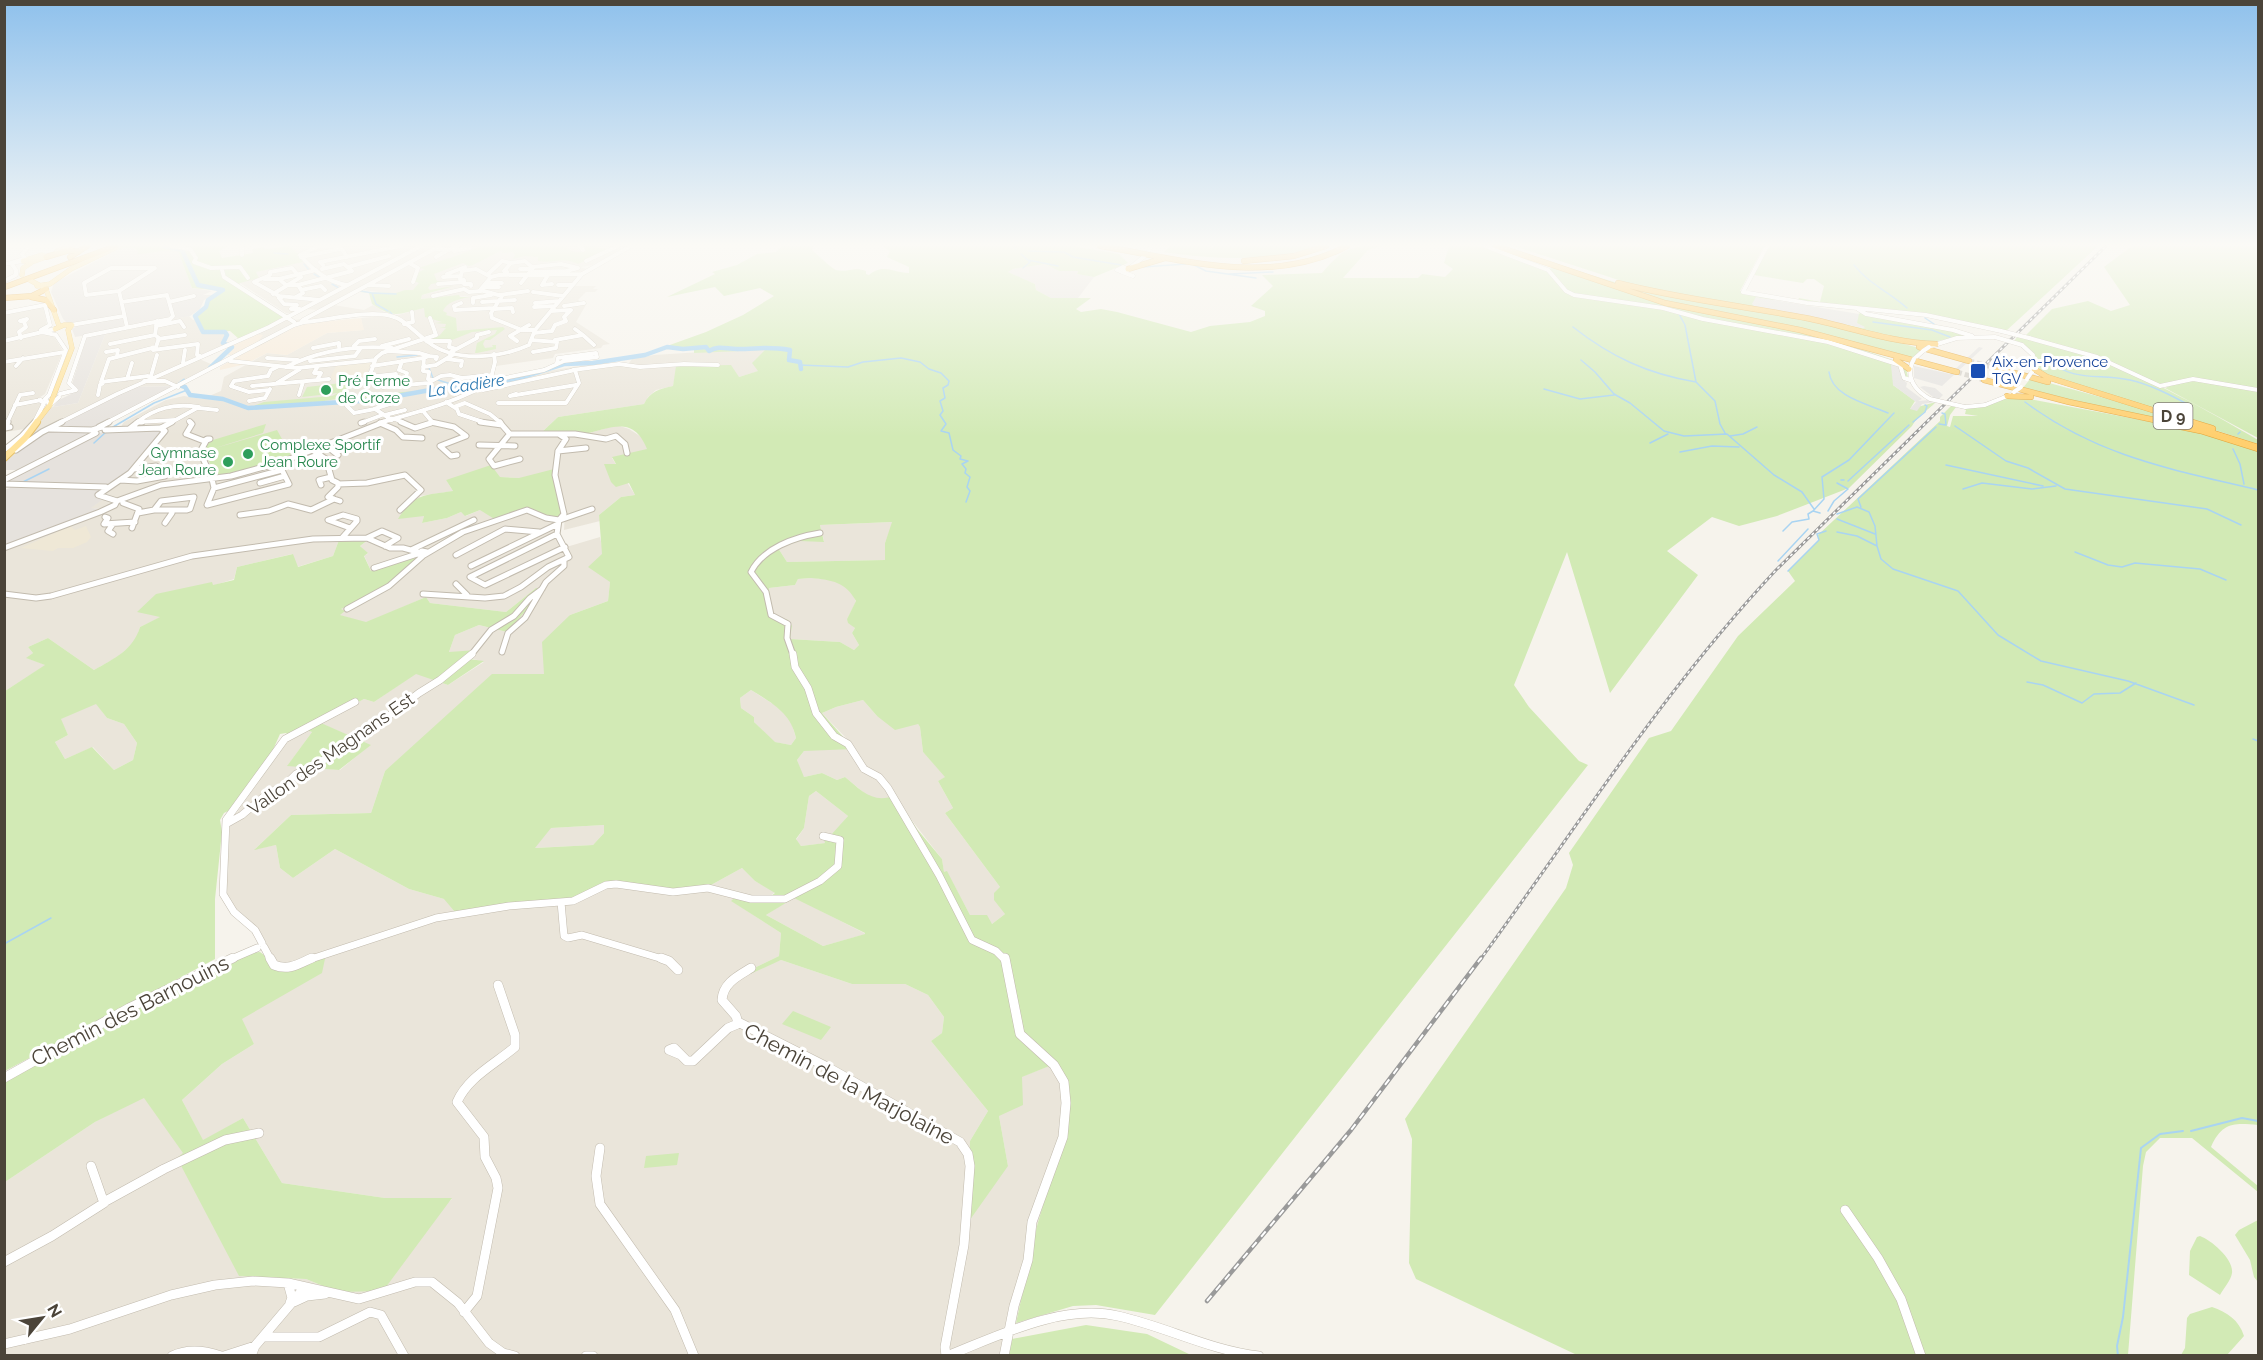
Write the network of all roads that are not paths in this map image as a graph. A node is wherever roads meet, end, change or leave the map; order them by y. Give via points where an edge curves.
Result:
1 (22, 309) edge
2 (46, 309) edge
3 (123, 309) edge
4 (171, 309) edge
5 (273, 309) edge
6 (296, 309) edge
7 (325, 309) edge
8 (455, 309) edge
9 (476, 309) edge
10 (494, 309) edge
11 (553, 309) edge
12 (570, 309) edge
13 (1669, 309) edge
14 (1698, 309) edge
15 (1759, 309) edge
16 (1859, 309) edge
17 (1865, 309) edge
18 (54, 310) edge
19 (302, 310) joint
20 (412, 312) dead end
21 (1773, 312) junction
22 (4, 313) edge
23 (124, 316) junction
24 (57, 318) junction
25 (286, 318) junction
26 (430, 318) dead end
27 (24, 321) dead end
28 (303, 322) junction
29 (1766, 323) junction
30 (157, 324) junction
31 (294, 324) junction
32 (404, 324) junction
33 (529, 325) dead end
34 (70, 326) junction
35 (127, 327) junction
36 (184, 327) dead end
37 (58, 329) junction
38 (575, 329) dead end
39 (521, 330) junction
40 (534, 331) junction
41 (42, 332) junction
42 (489, 332) dead end
43 (185, 335) dead end
44 (583, 335) junction
45 (156, 336) junction
46 (1963, 336) junction
47 (69, 337) junction
48 (21, 338) junction
49 (118, 338) dead end
50 (375, 339) dead end
51 (409, 339) dead end
52 (531, 340) junction
53 (4, 341) edge
54 (517, 341) dead end
55 (555, 341) junction
56 (426, 342) junction
57 (110, 344) dead end
58 (1936, 344) junction
59 (594, 345) dead end
60 (354, 346) junction
61 (382, 346) junction
62 (313, 348) dead end
63 (339, 348) junction
64 (393, 348) junction
65 (360, 349) junction
66 (151, 350) junction
67 (185, 350) dead end
68 (387, 351) junction
69 (65, 352) junction
70 (106, 352) dead end
71 (329, 352) junction
72 (420, 352) junction
73 (456, 352) junction
74 (532, 352) dead end
75 (398, 353) junction
76 (157, 355) dead end
77 (117, 356) junction
78 (200, 356) junction
79 (426, 357) junction
80 (23, 358) junction
81 (267, 358) dead end
82 (494, 358) junction
83 (281, 359) junction
84 (375, 359) junction
85 (436, 359) dead end
86 (446, 359) junction
87 (298, 360) junction
88 (327, 360) junction
89 (5, 361) edge
90 (228, 361) junction
91 (310, 361) dead end
92 (402, 361) junction
93 (1969, 361) tunnel mouth
94 (339, 362) junction
95 (393, 362) junction
96 (132, 363) dead end
97 (183, 363) junction
98 (557, 363) junction
99 (1912, 364) junction
100 (718, 365) dead end
101 (16, 366) dead end
102 (270, 366) junction
103 (318, 366) junction
104 (372, 366) junction
105 (461, 366) dead end
106 (278, 367) junction
107 (423, 367) junction
108 (286, 368) junction
109 (300, 368) junction
110 (1996, 368) tunnel mouth
111 (573, 369) junction
112 (2032, 371) junction
113 (1957, 372) tunnel mouth
114 (314, 373) junction
115 (396, 374) dead end
116 (492, 375) junction
117 (152, 376) junction
118 (369, 377) junction
119 (128, 379) junction
120 (329, 379) dead end
121 (305, 380) junction
122 (317, 380) junction
123 (432, 380) junction
124 (1910, 380) junction
125 (1984, 380) tunnel mouth
126 (143, 381) junction
127 (103, 383) junction
128 (274, 383) junction
129 (489, 383) junction
130 (405, 385) junction
131 (576, 385) junction
132 (180, 386) junction
133 (252, 386) dead end
134 (269, 390) junction
135 (477, 390) junction
136 (2259, 390) edge
137 (33, 393) dead end
138 (516, 394) dead end
139 (98, 395) dead end
140 (299, 395) dead end
141 (2007, 396) junction
142 (53, 398) junction
143 (261, 399) dead end
144 (39, 400) junction
145 (396, 402) dead end
146 (446, 402) junction
147 (24, 403) junction
148 (498, 403) dead end
149 (566, 403) junction
150 (15, 405) junction
151 (347, 406) dead end
152 (454, 407) junction
153 (199, 408) junction
154 (374, 409) junction
155 (560, 409) dead end
156 (217, 410) dead end
157 (405, 410) dead end
158 (423, 411) junction
159 (20, 412) dead end
160 (384, 415) junction
161 (393, 419) junction
162 (175, 420) junction
163 (189, 421) dead end
164 (137, 422) junction
165 (361, 423) dead end
166 (380, 423) junction
167 (431, 423) junction
168 (2170, 423) junction
169 (502, 424) junction
170 (10, 427) dead end
171 (104, 427) junction
172 (161, 428) junction
173 (48, 429) junction
174 (129, 429) junction
175 (93, 432) junction
176 (2222, 432) junction
177 (509, 434) junction
178 (559, 435) junction
179 (341, 438) junction
180 (422, 438) dead end
181 (348, 442) dead end
182 (324, 444) junction
183 (479, 445) dead end
184 (501, 445) junction
185 (515, 446) dead end
186 (2259, 447) edge
187 (586, 448) dead end
188 (4, 450) edge
189 (312, 450) junction
190 (558, 451) junction
191 (627, 453) dead end
192 (320, 454) junction
193 (338, 455) dead end
194 (457, 455) dead end
195 (309, 458) dead end
196 (4, 459) edge
197 (520, 459) dead end
198 (156, 466) dead end
199 (134, 469) junction
200 (165, 476) dead end
201 (285, 476) junction
202 (257, 477) junction
203 (331, 477) junction
204 (213, 478) junction
205 (119, 480) junction
206 (137, 481) junction
207 (4, 482) edge
208 (260, 483) junction
209 (338, 484) junction
210 (321, 485) dead end
211 (107, 487) junction
212 (127, 488) dead end
213 (214, 488) junction
214 (268, 492) junction
215 (120, 502) junction
216 (592, 509) dead end
217 (400, 510) dead end
218 (153, 511) junction
219 (138, 513) junction
220 (172, 513) junction
221 (240, 515) dead end
222 (105, 517) dead end
223 (474, 520) dead end
224 (558, 521) junction
225 (135, 522) junction
226 (165, 523) dead end
227 (113, 524) junction
228 (132, 528) dead end
229 (350, 528) junction
230 (541, 532) junction
231 (820, 533) dead end
232 (113, 534) dead end
233 (557, 534) junction
234 (342, 538) junction
235 (367, 538) junction
236 (385, 546) junction
237 (565, 547) junction
238 (4, 548) edge
239 (411, 550) junction
240 (422, 553) junction
241 (456, 555) dead end
242 (564, 561) junction
243 (471, 566) dead end
244 (375, 568) dead end
245 (456, 584) dead end
246 (542, 589) junction
247 (4, 594) edge
248 (423, 594) dead end
249 (467, 595) junction
250 (347, 609) dead end
251 (502, 652) dead end
252 (355, 702) dead end
253 (226, 824) junction
254 (823, 836) dead end
255 (561, 902) junction
256 (261, 946) junction
257 (751, 968) dead end
258 (678, 970) dead end
259 (498, 985) dead end
260 (738, 1023) junction
261 (682, 1055) dead end
262 (4, 1078) edge
263 (259, 1133) dead end
264 (600, 1148) dead end
265 (91, 1166) dead end
266 (104, 1202) junction
267 (1845, 1210) dead end
268 (4, 1262) edge
269 (288, 1283) junction
270 (305, 1287) junction
271 (327, 1294) junction
272 (289, 1306) junction
273 (464, 1312) junction
274 (1010, 1332) junction
275 (266, 1336) junction
276 (4, 1344) edge
277 (253, 1351) edge
278 (172, 1356) edge
279 (222, 1356) edge
280 (404, 1356) edge
281 (514, 1356) edge
282 (586, 1356) edge
283 (593, 1356) edge
284 (694, 1356) edge
285 (947, 1356) edge
286 (1004, 1356) edge
287 (1258, 1356) edge
288 (1921, 1356) edge

1 - 22 street
2 - 41 street via 50,325
3 - 23 street
4 - 30 street via 173,317
5 - 25 street
6 - 19 street
7 - 28 street
8 - 9 street
10 - 39 street via 492,318
11 - 40 street
12 - 40 street via 562,317 566,321 555,325 552,331
13 - 124 street via 1843,346 1900,365 1904,378
14 - 29 highway
15 - 21 highway
16 - 46 street
17 - 136 street, bridge via 1931,315 2029,338 2097,357 2160,386 2193,379
18 - 24 main road
19 - 25 street
20 - 32 street via 413,322
21 - 58 highway
21 - 93 highway
23 - 34 street
23 - 35 street
24 - 34 main road
24 - 37 main road
25 - 31 street
25 - 78 street
26 - 56 street via 436,335
27 - 48 street via 27,327 19,333
28 - 31 street
28 - 32 street via 384,316
29 - 99 highway
29 - 113 highway
30 - 35 street
30 - 36 street via 180,321
30 - 45 street
31 - 90 street
32 - 56 street
33 - 39 street
34 - 37 main road
34 - 47 main road
35 - 142 street via 84,338 69,383 76,390
37 - 41 street
37 - 47 main road
38 - 44 street
39 - 40 street
39 - 54 street via 510,336
40 - 52 street
41 - 48 street
41 - 69 street via 56,335
42 - 73 street via 469,339
43 - 45 street
44 - 55 street
44 - 59 street
45 - 49 street
45 - 57 street
45 - 66 street via 156,347
46 - 58 street
46 - 112 street, bridge via 1995,337 2022,345 2032,353
47 - 142 main road via 72,348
48 - 53 street
50 - 60 street via 359,341
51 - 61 street
52 - 55 street
52 - 82 street via 523,349
55 - 74 street via 556,348 541,354
56 - 64 street
56 - 72 street
56 - 73 street via 449,353
56 - 73 street via 450,341 449,347
58 - 99 street, bridge
60 - 63 street
60 - 65 street
61 - 64 street
61 - 65 street
62 - 63 street via 339,343
63 - 71 street
64 - 68 street
65 - 94 street via 355,356
66 - 77 street
66 - 78 street via 198,345
67 - 97 street
68 - 75 street
68 - 84 street
69 - 80 street
69 - 142 street
70 - 77 street via 118,350
71 - 87 street via 307,353
71 - 88 street
72 - 75 street
72 - 79 street
73 - 82 street
73 - 86 street
75 - 95 street
76 - 117 street
77 - 127 street via 109,359
78 - 97 street
79 - 85 street
79 - 92 street
79 - 107 street
80 - 89 street
80 - 101 street
81 - 83 street
82 - 116 street
83 - 87 street
83 - 102 street
84 - 94 street
84 - 104 street
86 - 105 street via 462,361
86 - 107 street
87 - 108 street
88 - 91 street
88 - 94 street
90 - 102 street
90 - 132 street
92 - 95 street
92 - 130 street via 399,370 407,374
94 - 103 street
95 - 104 street
96 - 119 street
97 - 117 street
98 - 98 street via 561,357 597,354 597,357
98 - 129 street via 544,370
99 - 124 street
100 - 111 street via 640,368 619,364
102 - 106 street
103 - 109 street
103 - 114 street
104 - 118 street
106 - 108 street
106 - 134 street via 268,376 234,381 231,386 249,392
107 - 123 street
108 - 109 street
109 - 128 street
110 - 176 highway, D 9
111 - 131 street via 578,379
111 - 135 street
112 - 141 street, bridge
112 - 176 highway
114 - 121 street
114 - 122 street via 321,373
115 - 118 street
116 - 123 street via 450,375
116 - 129 street
117 - 119 street
117 - 126 street
118 - 130 street via 367,383 379,382 383,387
119 - 127 street
120 - 122 street
121 - 122 street
121 - 128 street
121 - 140 street
123 - 130 street
124 - 141 street, bridge via 1930,399 1965,407 1985,405
125 - 168 highway, D 9
126 - 132 street
126 - 173 street
127 - 139 street
128 - 133 street
128 - 134 street
129 - 135 street
131 - 138 street
131 - 149 street
132 - 171 street
134 - 143 street
135 - 146 street
137 - 150 street via 20,395
141 - 168 highway, D 9
142 - 144 street
142 - 196 main road via 25,438
144 - 147 street
144 - 188 street via 44,403 43,408 34,421
145 - 154 street
146 - 152 street
146 - 158 street
147 - 150 street
147 - 159 street
148 - 149 street
149 - 155 street
150 - 170 street via 4,428
151 - 154 street via 354,413
152 - 169 street via 460,415 483,423
152 - 169 street via 465,403 493,415
153 - 156 street
153 - 162 street
153 - 164 street via 166,405
154 - 160 street
157 - 160 street
158 - 161 street
158 - 167 street
160 - 161 street
160 - 165 street
161 - 166 street
161 - 167 street via 415,428
162 - 164 street
162 - 172 street
163 - 204 street via 192,424 186,434 205,441 200,452
164 - 174 street
166 - 179 street
166 - 180 street via 403,437
167 - 194 street via 454,427 466,436 440,446 451,456
168 - 186 highway, D 9
169 - 177 street
171 - 174 street
171 - 175 street
172 - 174 street
172 - 199 street via 165,432
173 - 175 street
173 - 196 street
175 - 207 street
176 - 186 highway, D 9
177 - 178 street
177 - 184 street
178 - 190 street via 566,439
178 - 191 street via 606,439 616,436 625,444
179 - 181 street
179 - 182 street
182 - 189 street
182 - 193 street
183 - 184 street
184 - 185 street
184 - 197 street via 489,458 494,466
187 - 190 street
189 - 192 street
189 - 204 street via 282,462
190 - 224 street via 556,479 564,514
192 - 195 street
192 - 203 street via 327,460
198 - 199 street
199 - 205 street
200 - 206 street
201 - 202 street via 282,470
201 - 208 street
201 - 214 street via 289,487
202 - 208 street
202 - 213 street
203 - 209 street
203 - 210 street via 319,480
204 - 213 street
204 - 215 street via 155,487
205 - 206 street
205 - 211 street
206 - 212 street
207 - 211 street
208 - 214 street
209 - 217 street via 405,475 421,490
209 - 221 street via 328,497 337,500 311,510 288,504
211 - 215 street via 97,496
213 - 214 street via 207,506
215 - 219 street via 138,508
215 - 238 street
216 - 224 street
218 - 219 street
218 - 220 street via 166,509
218 - 220 street via 161,501 193,496 188,510
219 - 225 street
220 - 226 street
222 - 227 street via 108,518 104,524
223 - 239 street
224 - 230 street
224 - 233 street
224 - 240 street via 522,510 463,532
225 - 227 street
225 - 228 street
227 - 232 street via 108,531
229 - 229 street via 357,519 343,515 328,520
229 - 234 street
230 - 241 street via 506,529
230 - 243 street
231 - 274 street via 779,546 758,561 751,572 766,592 771,615 788,624 787,638 795,667 808,688 816,713 834,736 848,744 862,768 879,777 888,788 972,940 1004,955 1020,1034 1054,1065 1064,1082 1063,1137 1032,1222 1028,1260
233 - 237 street
233 - 237 street via 470,577 485,585
234 - 235 street
234 - 247 street via 192,556 42,598
235 - 236 street
235 - 236 street via 382,531 398,538
236 - 239 street
237 - 242 street via 569,557
239 - 240 street
240 - 244 street
240 - 250 street via 400,578
242 - 246 street via 564,566
242 - 249 street via 551,564 508,596 487,599
245 - 249 street
246 - 251 street via 525,618 508,633
246 - 253 street, Vallon des Magnans Est via 514,616 491,630 469,657 440,680 345,749 296,774
248 - 249 street
252 - 253 street via 285,740
253 - 256 street via 223,894 234,912 255,930
254 - 255 street via 840,840 838,866 820,881 785,899 743,898 708,888 674,892 616,884
255 - 256 street via 436,918 286,969 274,965
255 - 258 street via 564,936 582,935 606,941 669,961
256 - 262 street, Chemin des Barnouins via 136,1005
257 - 260 street via 722,993 722,1000
259 - 273 street via 515,1035 515,1047 480,1074 457,1102 484,1138 487,1161 498,1176 477,1296
260 - 261 street, Chemin de la Marjolaine via 693,1061
260 - 285 street, Chemin de la Marjolaine via 889,1101 964,1148 970,1166 964,1245 945,1347
263 - 266 street via 225,1140
264 - 284 street via 596,1178 600,1204 675,1310
265 - 266 street
266 - 268 street
267 - 288 street via 1901,1299
269 - 270 street
269 - 272 street via 292,1298
269 - 276 street via 215,1285 171,1295 70,1329
270 - 271 street
270 - 272 street
271 - 272 street via 307,1296
271 - 273 street via 359,1299 415,1282 432,1282
272 - 275 street
273 - 281 street via 489,1343
274 - 285 street
274 - 286 street
274 - 287 street via 1078,1314 1102,1314 1219,1350
275 - 277 street
275 - 280 street via 319,1337 370,1312 381,1315
277 - 279 street
278 - 279 street via 195,1350
282 - 283 street

